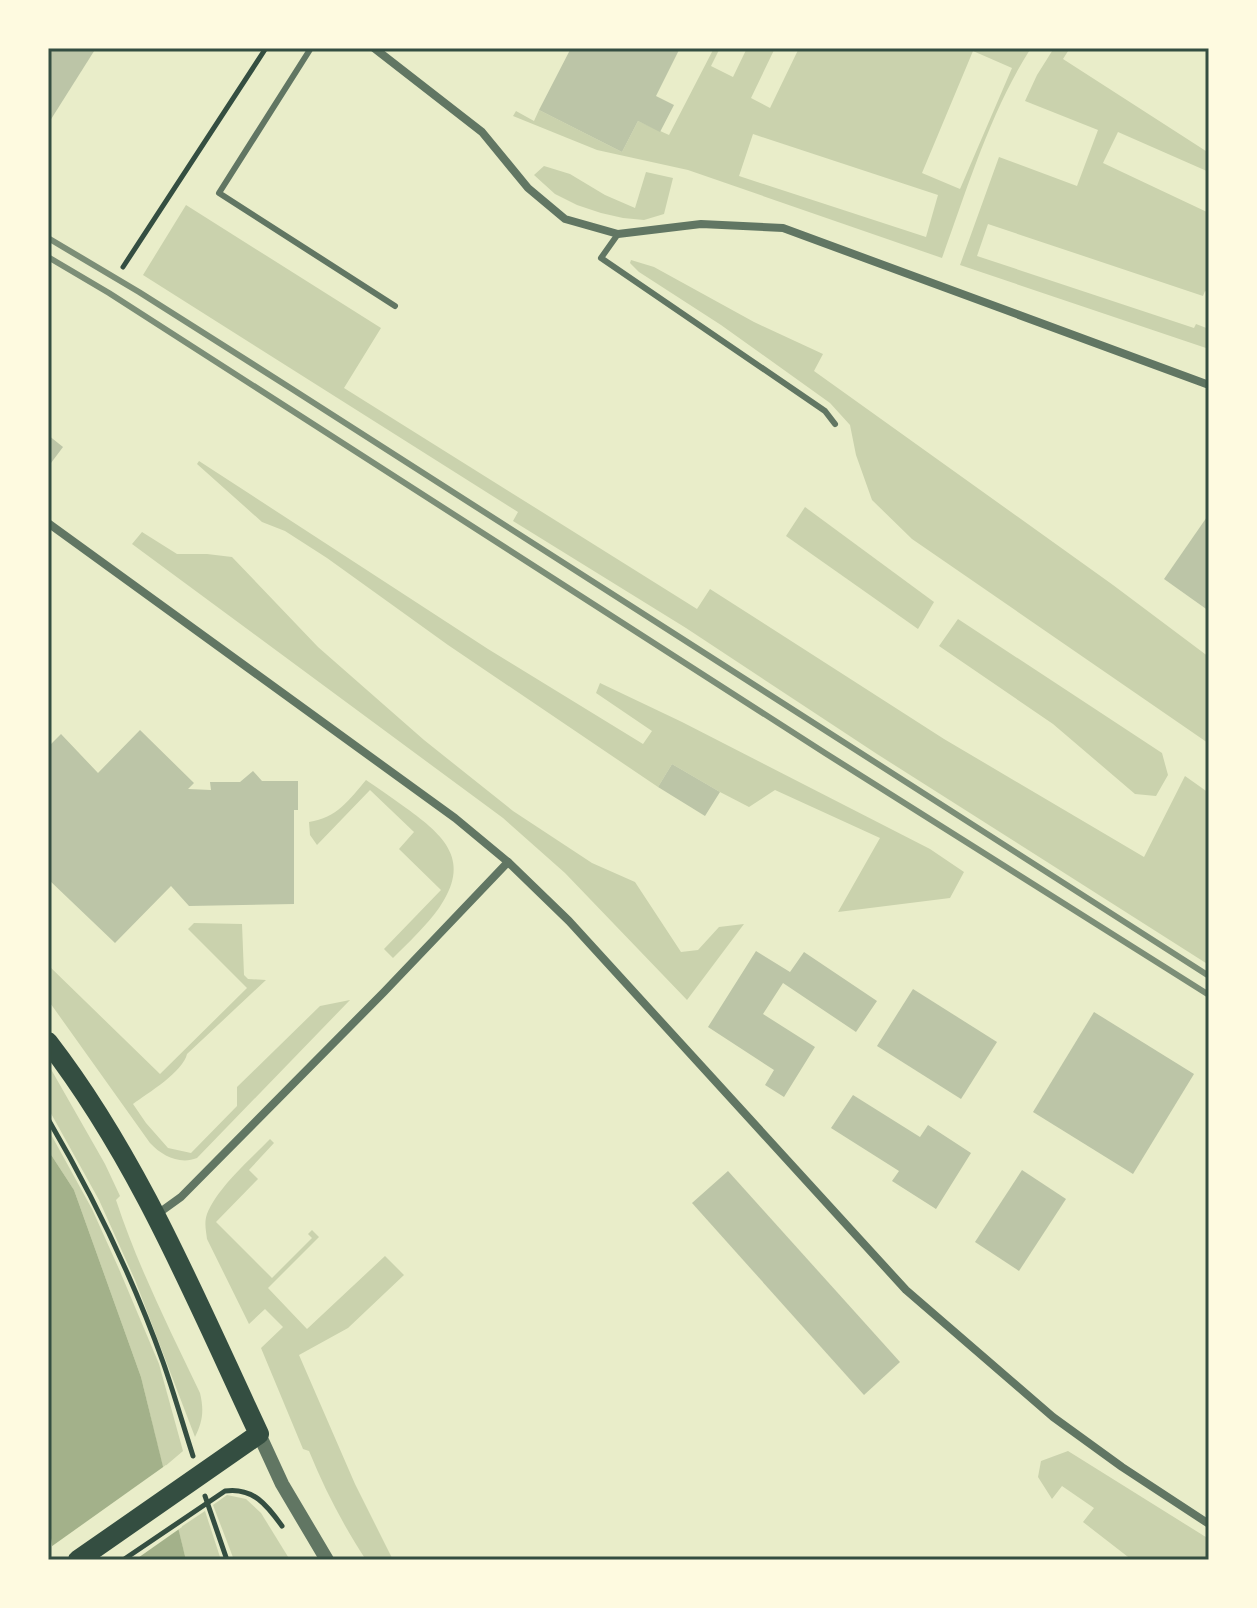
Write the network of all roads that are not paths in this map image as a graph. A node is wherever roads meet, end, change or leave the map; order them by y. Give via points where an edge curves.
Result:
1 (311, 48) edge
2 (374, 48) edge
3 (618, 234) junction
4 (395, 306) dead end
5 (1209, 385) edge
6 (835, 424) dead end
7 (48, 523) edge
8 (508, 862) junction
9 (48, 1042) edge
10 (156, 1215) junction
11 (259, 1434) junction
12 (1209, 1524) edge
13 (78, 1560) edge
14 (327, 1560) edge

1 - 4 lane via 219,193
2 - 3 street via 482,132 528,188 565,219
3 - 5 street via 701,224 783,228
3 - 6 lane via 601,258 825,411
7 - 8 street
8 - 10 street via 222,1156
8 - 12 street via 569,921 906,1290 1053,1417
9 - 10 main road via 106,1126
10 - 11 main road
11 - 13 main road via 202,1466
11 - 14 street

